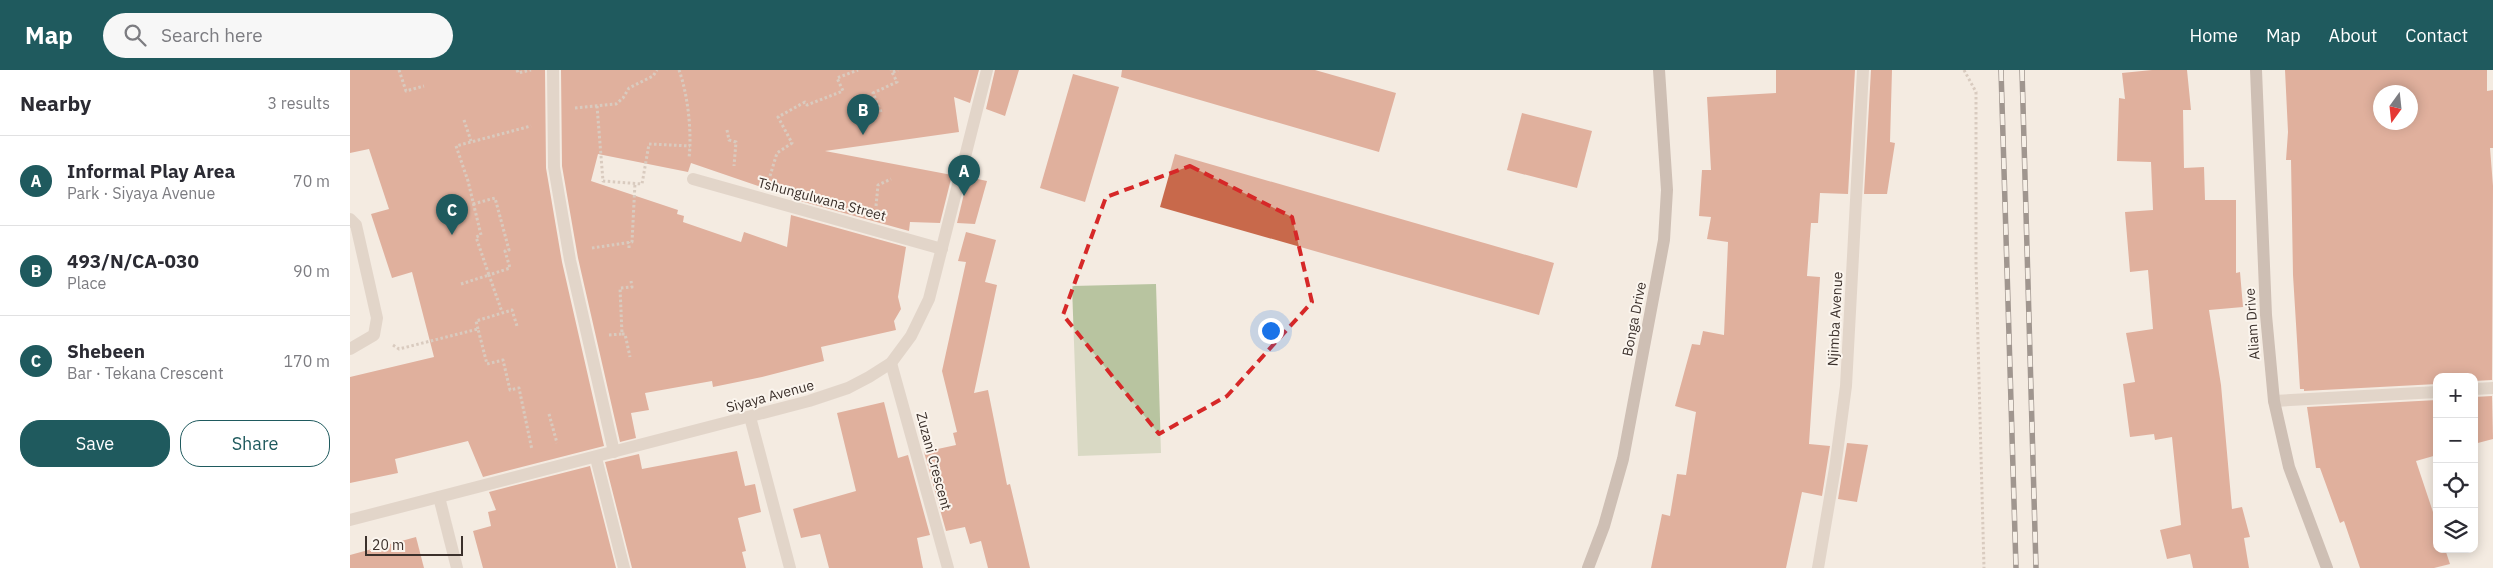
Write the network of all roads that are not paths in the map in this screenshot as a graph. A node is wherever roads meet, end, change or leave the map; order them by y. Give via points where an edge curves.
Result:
1 (553, 70) edge
2 (987, 70) edge
3 (1659, 70) edge
4 (1863, 70) edge
5 (2256, 70) edge
6 (693, 179) dead end
7 (350, 219) edge
8 (942, 249) junction
9 (350, 349) edge
10 (891, 363) junction
11 (2493, 388) edge
12 (2478, 390) edge
13 (2433, 392) edge
14 (2274, 401) junction
15 (750, 417) junction
16 (614, 452) junction
17 (596, 458) junction
18 (439, 497) junction
19 (350, 520) edge
20 (457, 568) edge
21 (624, 568) edge
22 (790, 568) edge
23 (948, 568) edge
24 (1588, 568) edge
25 (1818, 568) edge
26 (2327, 568) edge

1 - 16 street via 554,166 569,252
2 - 8 street, Siyaya Avenue
3 - 24 street, Bonga Drive via 1667,190 1664,240 1623,459
4 - 25 street, Njimba Avenue via 1846,386
5 - 14 street, Aliam Drive via 2266,315
6 - 8 street, Tshungulwana Street
7 - 9 street via 356,225 376,318 374,334
8 - 10 street, Siyaya Avenue via 928,299 911,336
10 - 15 street, Siyaya Avenue via 848,388
10 - 23 street, Zuzani Crescent
11 - 12 street
13 - 14 street
14 - 26 street, Aliam Drive via 2289,467
15 - 16 street, Siyaya Avenue
15 - 22 street
16 - 17 street, Siyaya Avenue
17 - 18 street, Siyaya Avenue
17 - 21 street
18 - 19 street, Siyaya Avenue
18 - 20 street

